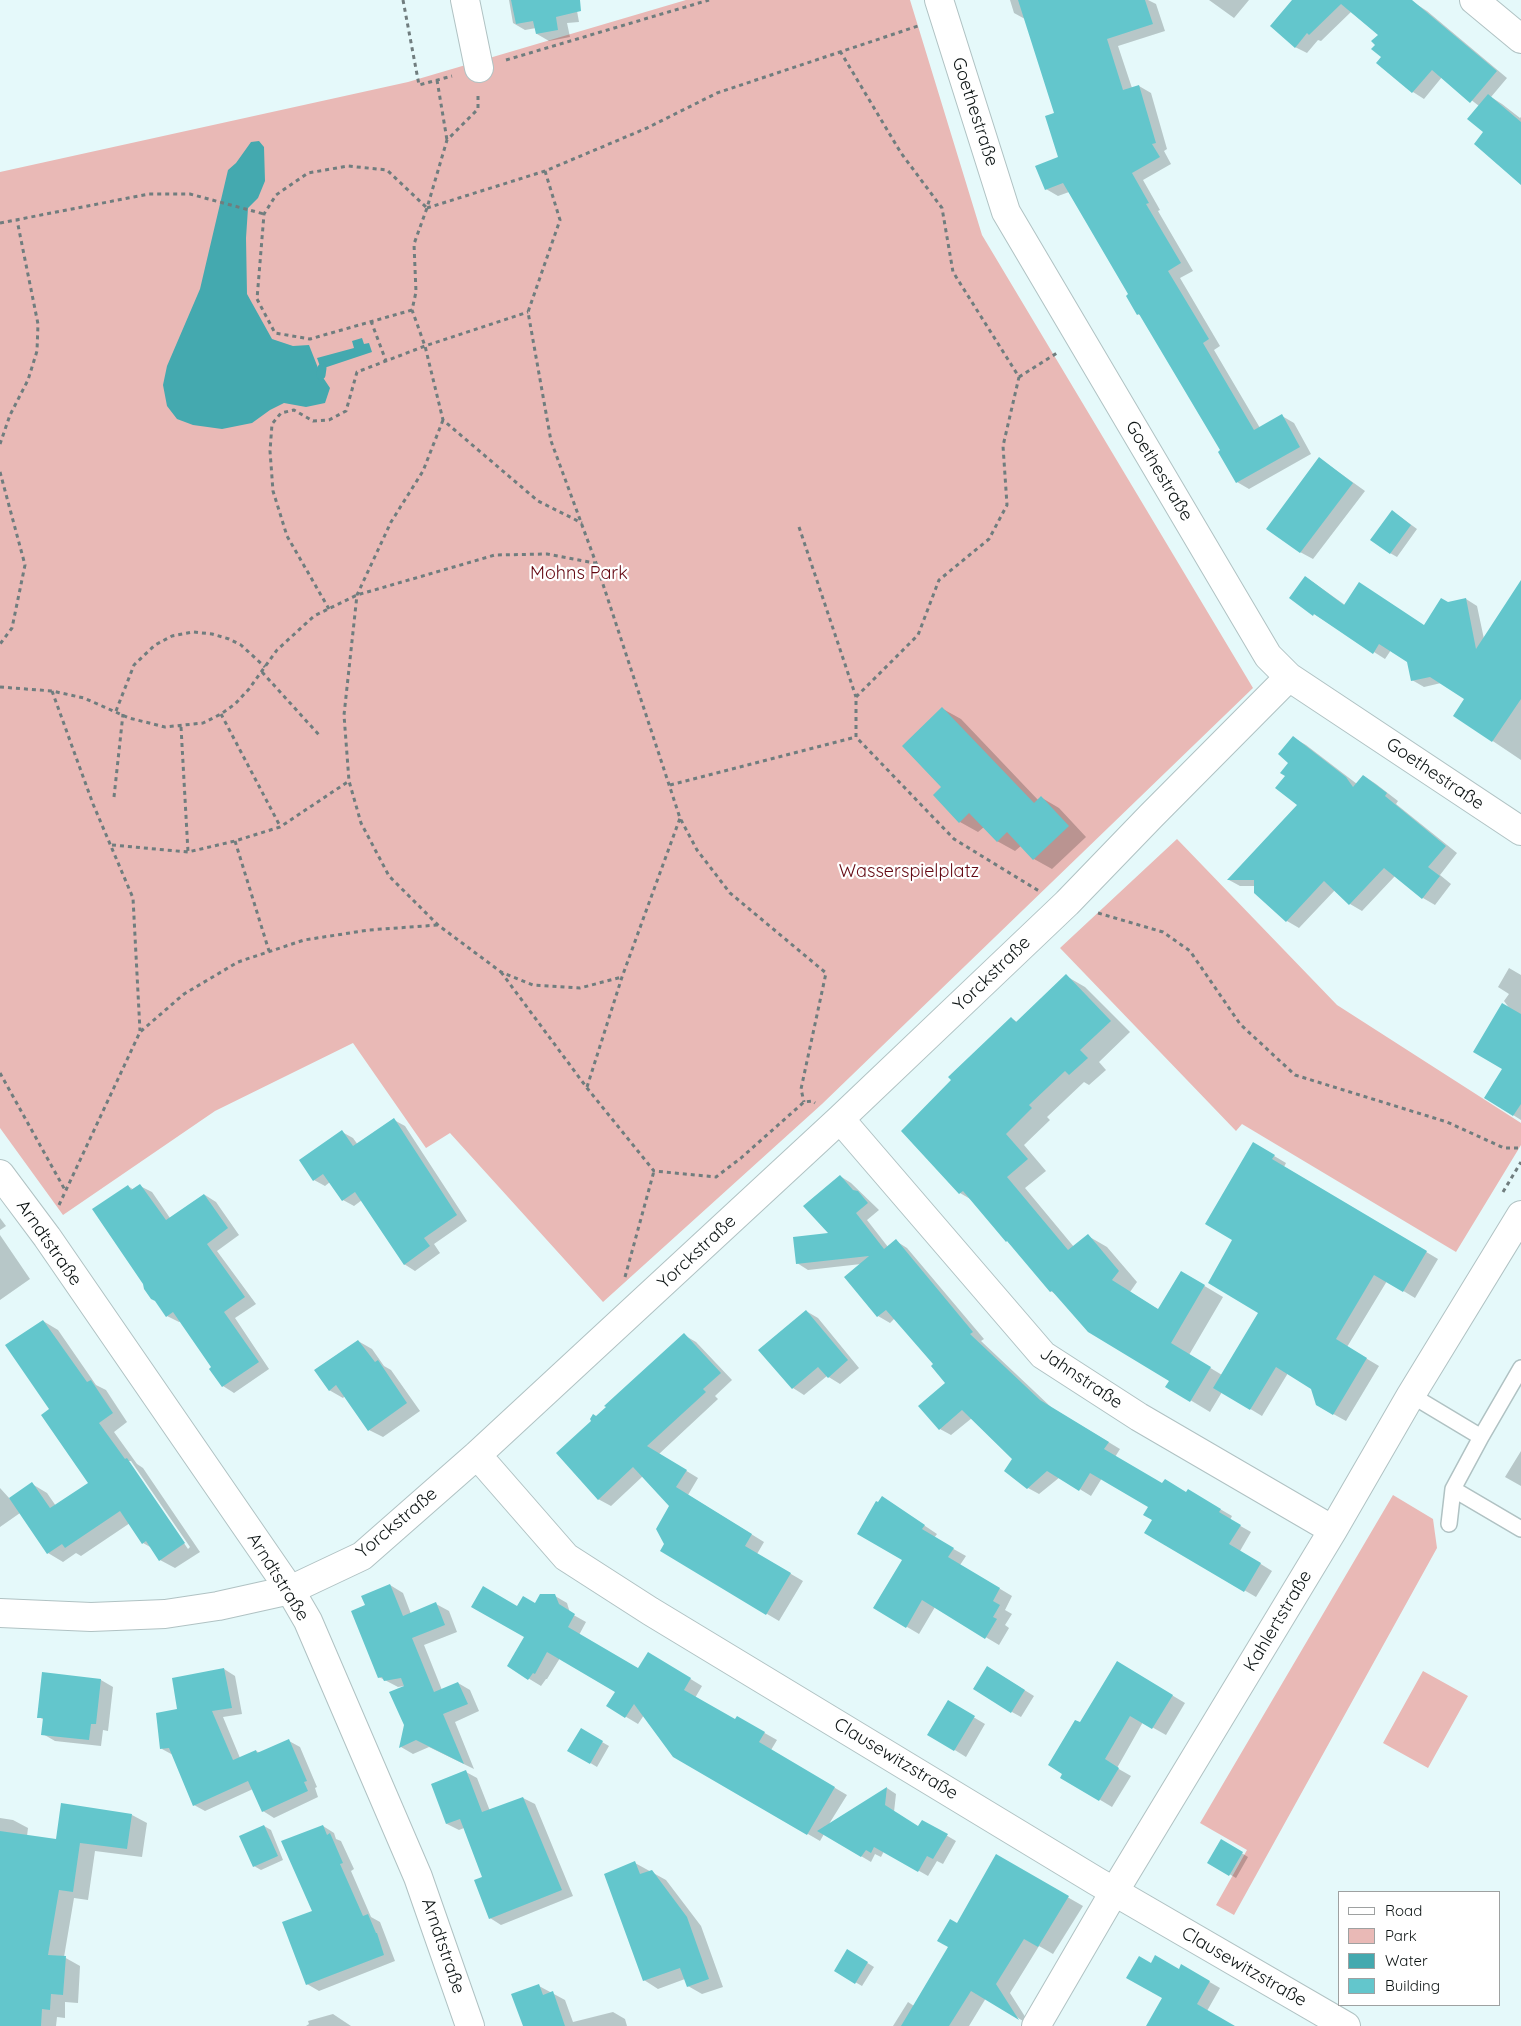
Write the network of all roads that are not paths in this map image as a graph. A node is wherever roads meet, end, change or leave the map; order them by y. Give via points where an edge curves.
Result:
1 (465, 0) edge
2 (1474, 0) edge
3 (942, 9) edge
4 (1521, 39) edge
5 (479, 68) road end
6 (1289, 677) junction
7 (1521, 831) edge
8 (840, 1119) junction
9 (0, 1174) edge
10 (1521, 1215) edge
11 (1521, 1368) edge
12 (1410, 1395) junction
13 (1481, 1437) junction
14 (477, 1454) junction
15 (1453, 1489) junction
16 (1449, 1524) dead end
17 (1521, 1529) edge
18 (1333, 1530) junction
19 (290, 1590) junction
20 (0, 1612) edge
21 (1114, 1892) junction
22 (470, 2026) edge
23 (1036, 2026) edge
24 (1346, 2026) edge

1 - 5 street
2 - 4 street
3 - 6 street, Goethestraße via 1006,212 1268,656
6 - 7 street, Goethestraße
6 - 8 street, Yorckstraße via 1067,903
8 - 14 street, Yorckstraße
8 - 18 street, Jahnstraße via 1043,1355 1139,1417
9 - 19 street, Arndtstraße
10 - 12 street, Kahlertstraße
11 - 13 lane
12 - 13 lane
12 - 18 street, Kahlertstraße
13 - 15 lane
14 - 19 street, Yorckstraße via 362,1556
14 - 21 street, Clausewitzstraße via 566,1557
15 - 16 lane
15 - 17 lane
18 - 21 street, Kahlertstraße
19 - 20 street, Yorckstraße via 165,1614 91,1617
19 - 22 street, Arndtstraße via 308,1621 418,1877
21 - 23 street, Kahlertstraße
21 - 24 street, Clausewitzstraße

